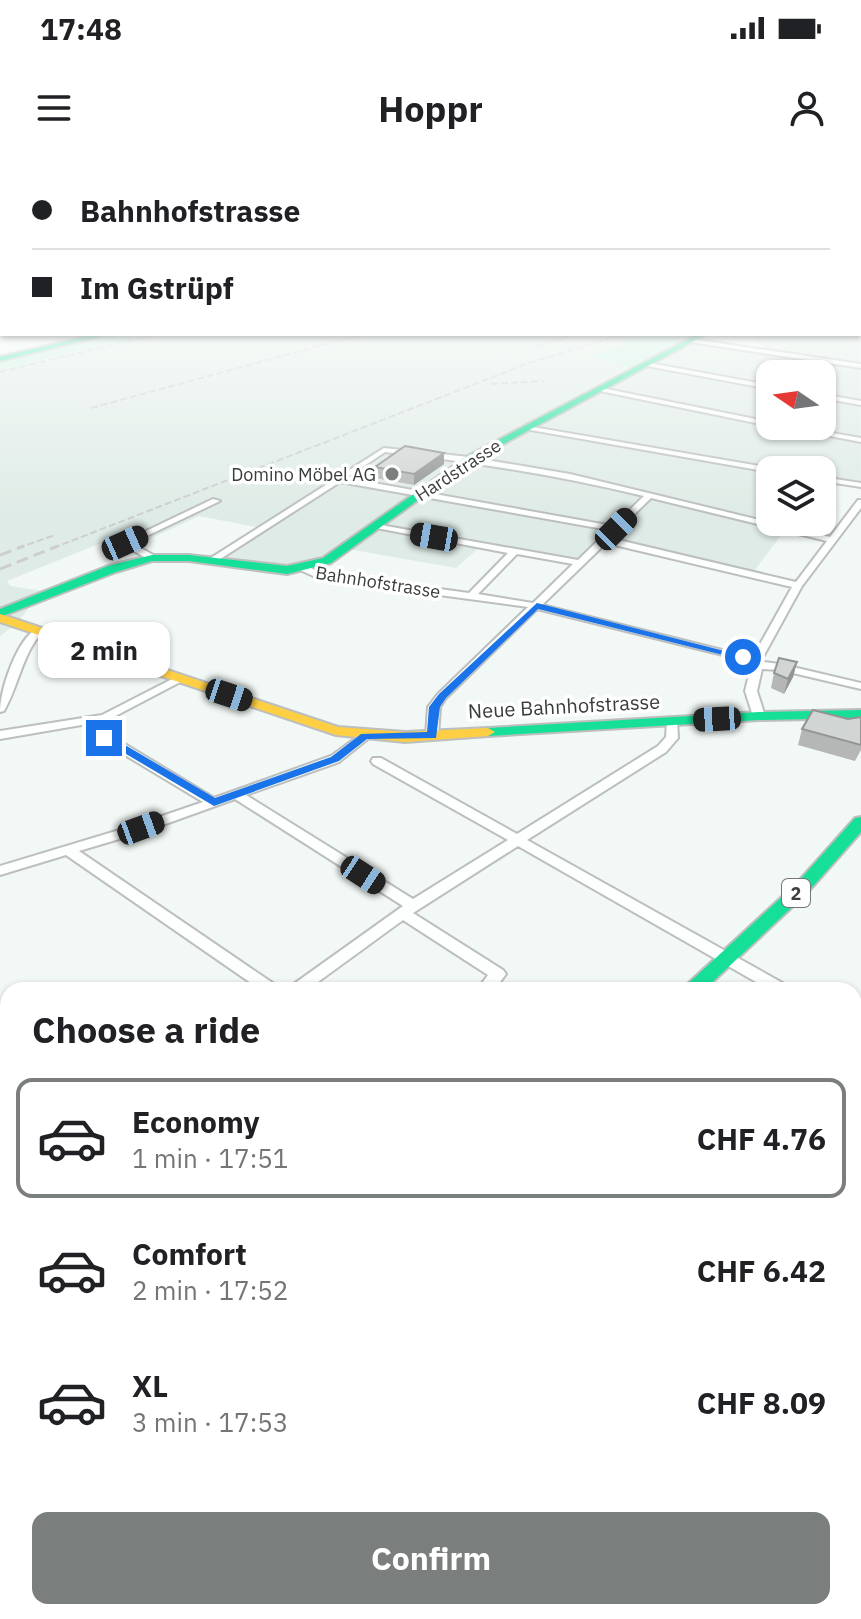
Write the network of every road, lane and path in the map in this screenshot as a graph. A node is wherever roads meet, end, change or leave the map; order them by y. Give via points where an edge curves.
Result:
1 (626, 377) edge
2 (715, 377) edge
3 (756, 384) edge
4 (602, 390) junction
5 (836, 399) edge
6 (861, 403) edge
7 (756, 421) edge
8 (527, 428) junction
9 (836, 436) edge
10 (861, 440) edge
11 (469, 459) junction
12 (756, 467) edge
13 (338, 479) junction
14 (836, 481) edge
15 (861, 485) edge
16 (422, 493) junction
17 (649, 496) junction
18 (216, 501) dead end
19 (861, 502) edge
20 (375, 527) junction
21 (616, 529) junction
22 (829, 539) junction
23 (606, 540) junction
24 (515, 551) junction
25 (152, 558) junction
26 (211, 561) junction
27 (582, 563) junction
28 (303, 568) junction
29 (798, 585) junction
30 (471, 596) junction
31 (537, 606) junction
32 (4, 623) edge
33 (38, 631) junction
34 (754, 663) junction
35 (180, 678) junction
36 (861, 686) edge
37 (0, 709) edge
38 (861, 714) edge
39 (759, 716) junction
40 (98, 719) junction
41 (673, 721) junction
42 (0, 735) edge
43 (365, 736) junction
44 (432, 736) junction
45 (377, 761) dead end
46 (238, 795) junction
47 (214, 803) junction
48 (861, 822) edge
49 (519, 839) junction
50 (71, 852) junction
51 (0, 871) edge
52 (408, 910) junction
53 (726, 958) junction
54 (260, 982) edge
55 (307, 982) edge
56 (492, 982) edge
57 (700, 982) edge
58 (769, 982) edge

1 - 4 main road, Hardstrasse
2 - 3 street
4 - 7 street
4 - 8 main road, Hardstrasse
5 - 6 street
8 - 11 main road, Hardstrasse
8 - 12 street
9 - 10 street
11 - 13 street via 384,450
11 - 16 main road, Hardstrasse
11 - 17 street
13 - 16 street
13 - 26 street
14 - 15 street
16 - 20 main road, Hardstrasse
16 - 21 street
17 - 21 street
17 - 22 street
18 - 25 street via 125,543
19 - 22 street
20 - 24 street
20 - 28 main road, Hardstrasse via 338,555
21 - 23 street
22 - 29 street
23 - 27 street
23 - 29 street
24 - 27 street
24 - 30 street
25 - 26 main road, Bahnhofstrasse
25 - 32 main road, Bahnhofstrasse via 112,569
26 - 28 main road, Bahnhofstrasse
27 - 31 street
28 - 30 street, Bahnhofstrasse via 320,576
29 - 34 street
30 - 31 street, Bahnhofstrasse
31 - 34 street, Bahnhofstrasse
31 - 44 street via 442,696 434,707
32 - 33 main road, Neue Bahnhofstrasse
33 - 35 main road, Neue Bahnhofstrasse
33 - 37 street via 27,642
34 - 36 street, Bahnhofstrasse
34 - 39 street via 751,691
35 - 40 street
35 - 43 main road, Neue Bahnhofstrasse
38 - 39 main road, Neue Bahnhofstrasse
39 - 41 main road, Neue Bahnhofstrasse
40 - 42 street
40 - 47 street via 99,732 114,745
41 - 44 main road, Neue Bahnhofstrasse
41 - 49 street via 672,738 662,749
43 - 44 main road, Neue Bahnhofstrasse
43 - 46 street via 335,759
45 - 49 street
46 - 47 street
46 - 52 street
47 - 50 street
48 - 53 main road, 2 via 802,888
49 - 52 street
49 - 53 street
50 - 51 street
50 - 54 street
52 - 55 street
52 - 56 street via 498,974
53 - 57 main road, 2
53 - 58 street

